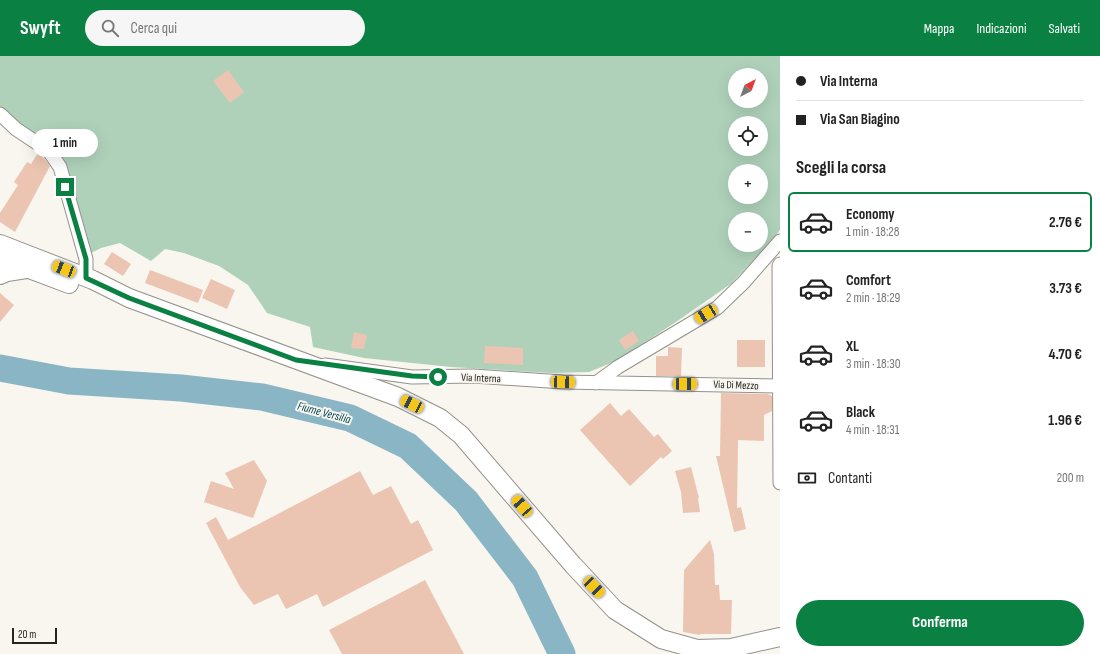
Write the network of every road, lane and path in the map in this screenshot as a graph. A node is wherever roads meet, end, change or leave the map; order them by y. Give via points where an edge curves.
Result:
1 (0, 114) edge
2 (780, 241) edge
3 (0, 244) edge
4 (0, 251) edge
5 (0, 258) edge
6 (780, 264) edge
7 (53, 265) junction
8 (26, 269) junction
9 (0, 275) edge
10 (86, 278) junction
11 (119, 293) junction
12 (296, 360) junction
13 (596, 383) junction
14 (780, 386) edge
15 (780, 483) edge
16 (780, 636) edge

1 - 10 street via 16,129 49,151 60,167 86,259
2 - 13 street via 717,308 618,367
3 - 7 main road
4 - 7 main road via 43,267
5 - 8 main road
6 - 14 street
7 - 10 main road
8 - 9 main road
8 - 11 main road via 82,288
10 - 11 main road
11 - 12 main road
12 - 13 street, Via Interna via 412,376 473,376
12 - 16 main road via 398,397 440,418 461,435 573,565 616,610 661,639 704,649 731,648
13 - 14 street, Via Di Mezzo
14 - 15 street

